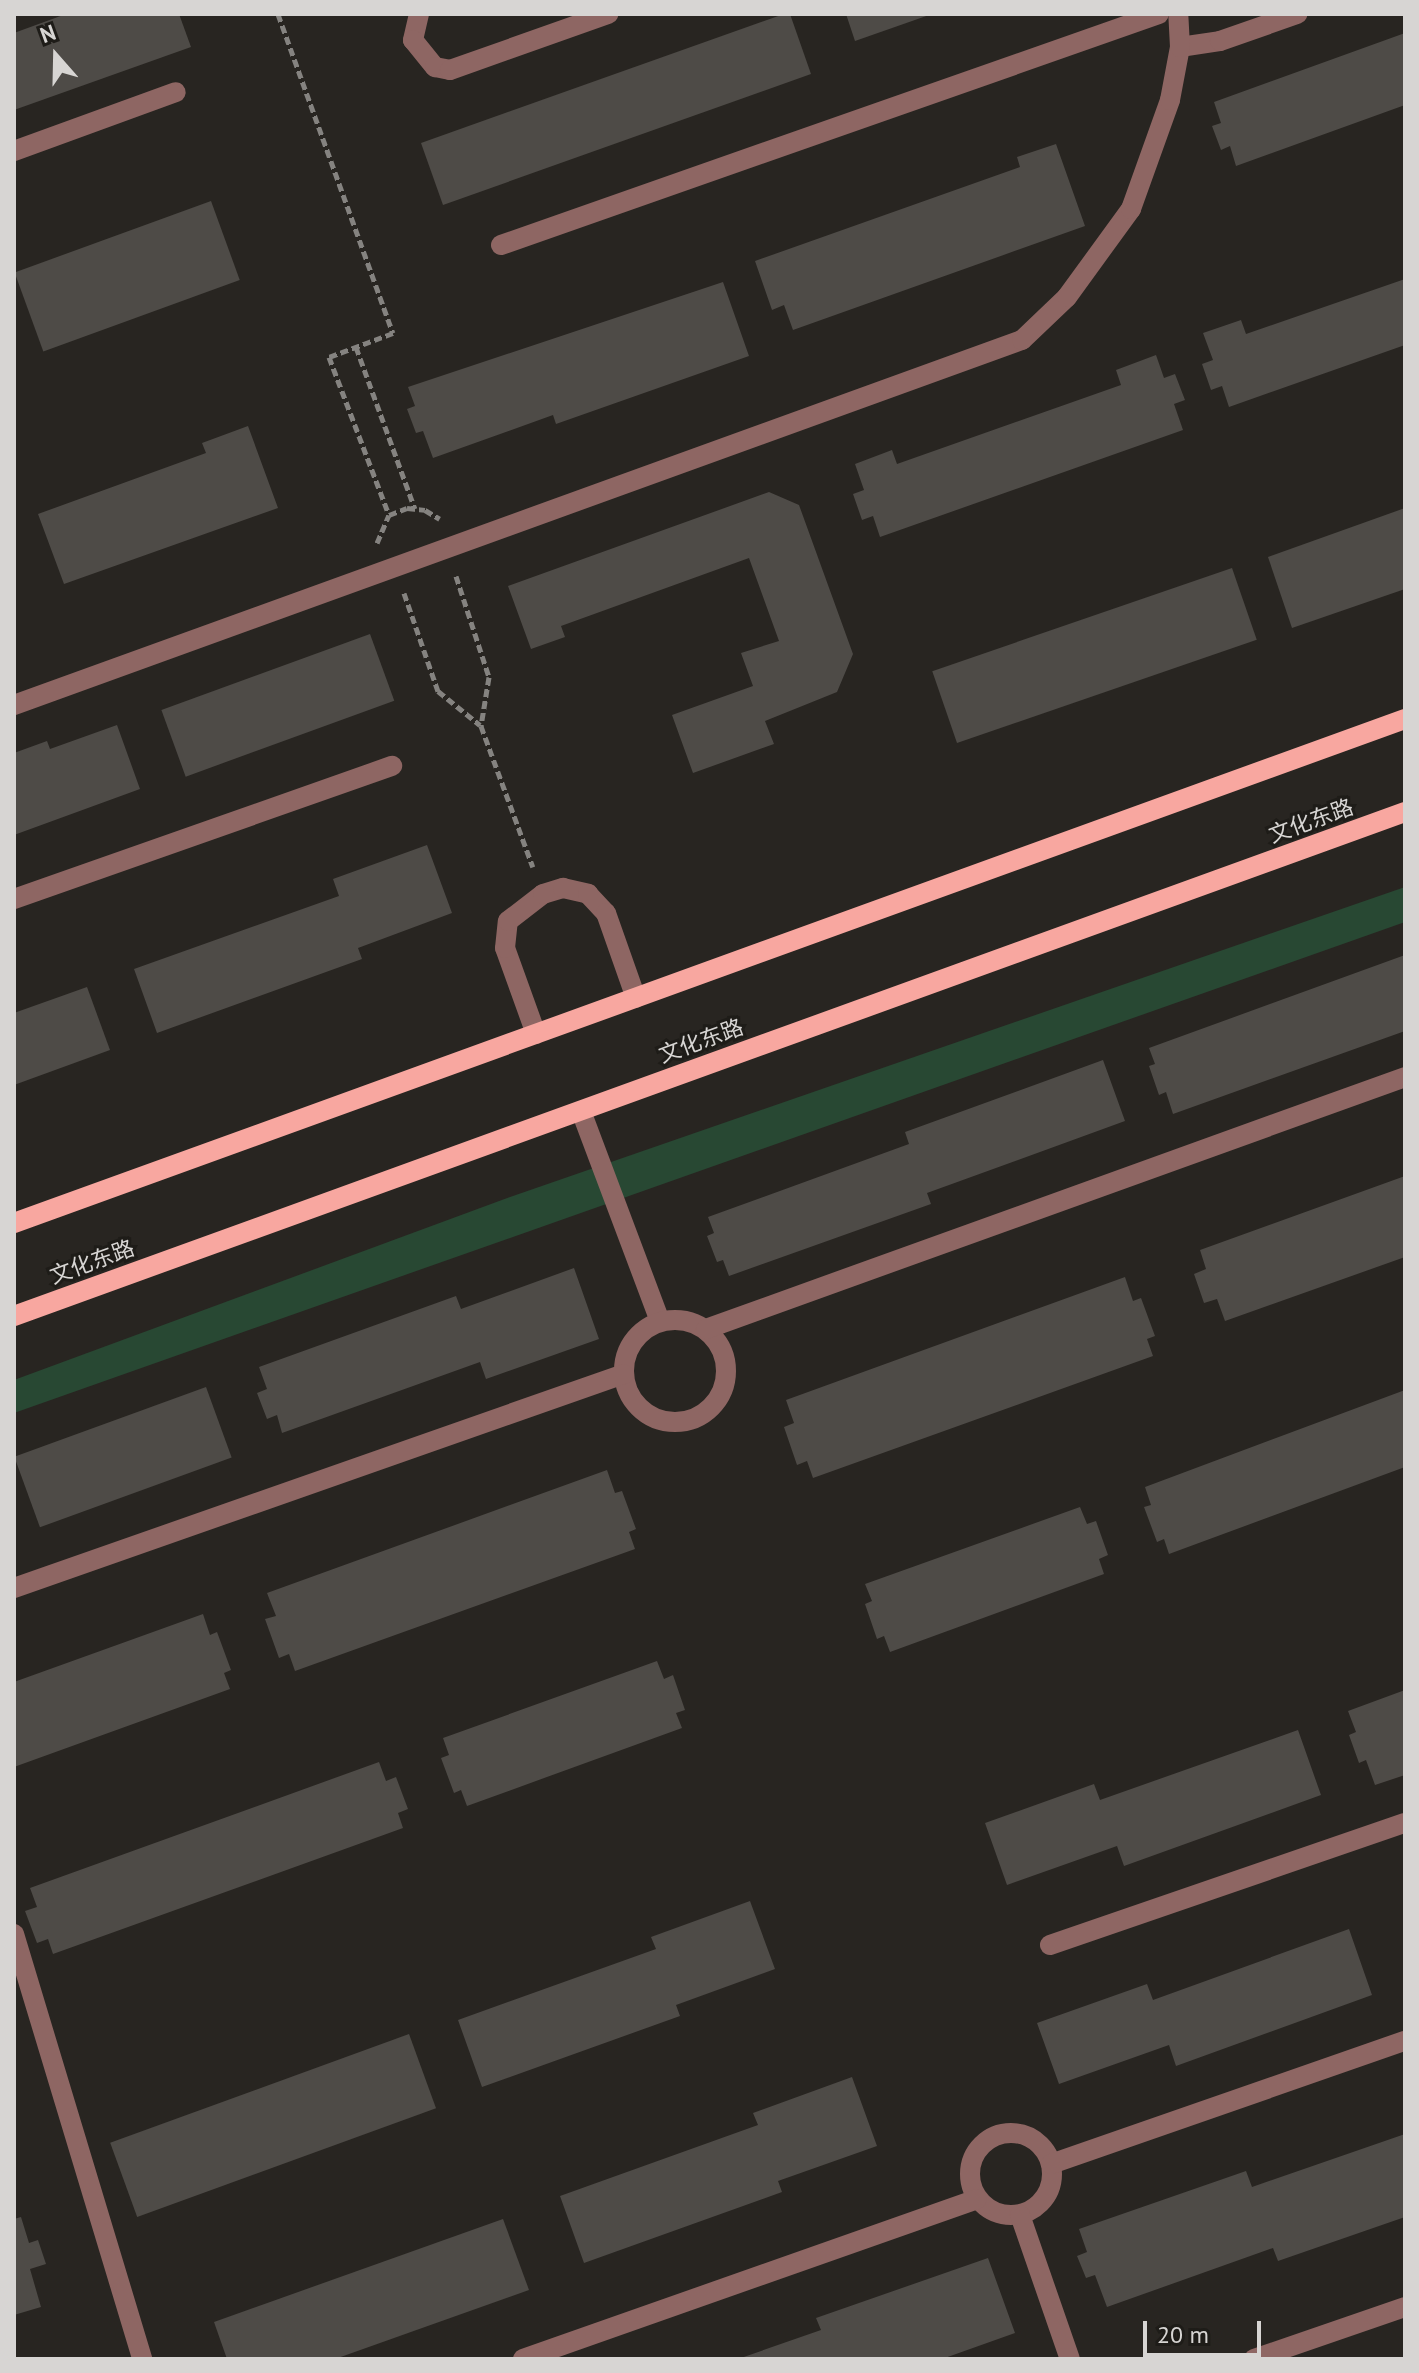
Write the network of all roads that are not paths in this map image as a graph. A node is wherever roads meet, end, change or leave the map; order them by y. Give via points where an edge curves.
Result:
1 (419, 14) edge
2 (608, 14) edge
3 (1159, 14) edge
4 (1178, 14) edge
5 (1297, 14) edge
6 (1180, 47) junction
7 (176, 92) dead end
8 (14, 151) edge
9 (501, 245) dead end
10 (14, 705) edge
11 (1405, 719) edge
12 (392, 766) dead end
13 (1405, 812) edge
14 (14, 899) edge
15 (636, 998) junction
16 (536, 1034) junction
17 (1405, 1077) edge
18 (581, 1111) junction
19 (14, 1223) edge
20 (14, 1316) edge
21 (660, 1321) junction
22 (706, 1329) junction
23 (624, 1374) junction
24 (14, 1588) edge
25 (1405, 1823) edge
26 (14, 1934) edge
27 (1050, 1945) dead end
28 (1405, 2041) edge
29 (1051, 2164) junction
30 (977, 2199) junction
31 (1020, 2215) junction
32 (1405, 2307) edge
33 (142, 2359) edge
34 (523, 2359) edge
35 (1070, 2359) edge
36 (1254, 2359) edge

1 - 2 street via 413,40 435,67 450,70
3 - 9 street
4 - 6 street
5 - 6 street via 1220,41
6 - 10 street via 1155,150 1131,209 1067,297 1022,340
7 - 8 street
11 - 15 main road
12 - 14 street
13 - 18 main road, 文化东路
15 - 16 main road
15 - 16 street via 606,913 588,894 563,888 543,894 508,921 505,948
16 - 19 main road
17 - 22 street
18 - 20 main road, 文化东路
18 - 21 street
21 - 22 street via 684,1320
21 - 23 street via 634,1340
22 - 23 street via 719,1341 727,1375 711,1409 695,1419 656,1419 639,1408
23 - 24 street
25 - 27 street
26 - 33 street
28 - 29 street
29 - 30 street via 1032,2138 1000,2134 974,2154 969,2170
29 - 31 street via 1047,2196
30 - 31 street via 988,2210
30 - 34 street
31 - 35 street
32 - 36 street

